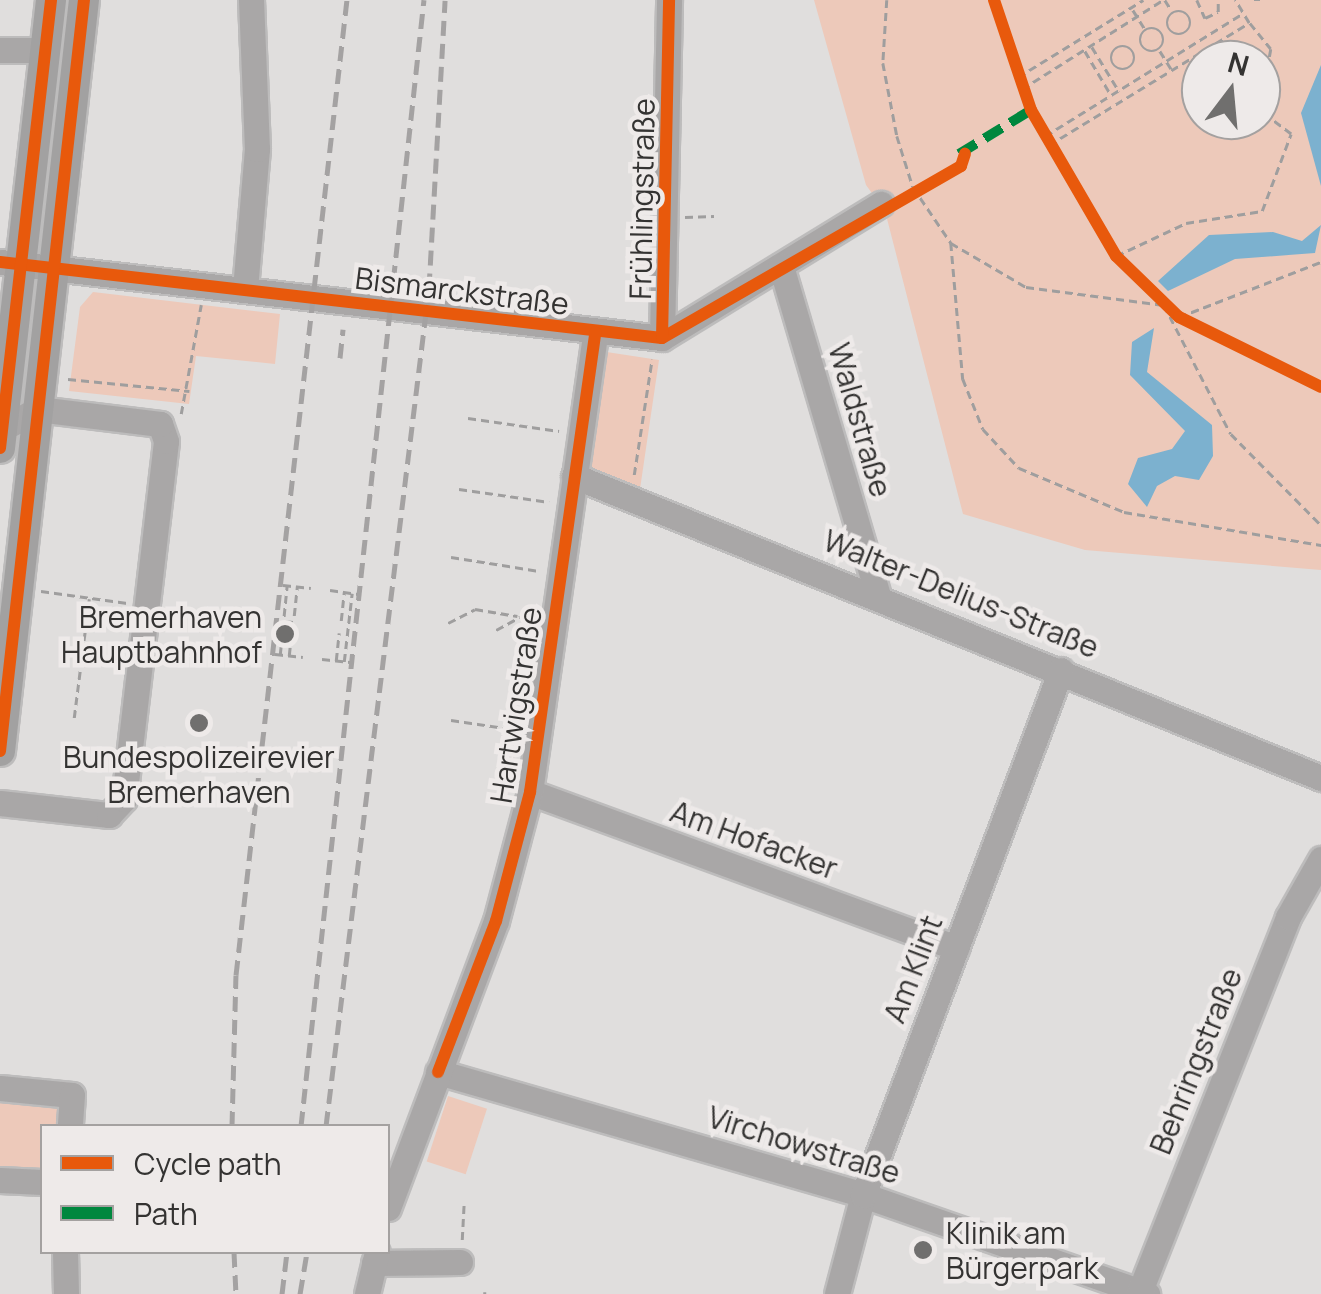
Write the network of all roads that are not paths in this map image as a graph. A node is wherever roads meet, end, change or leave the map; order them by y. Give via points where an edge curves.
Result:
1 (51, 0) edge
2 (84, 0) edge
3 (251, 0) edge
4 (669, 0) edge
5 (0, 50) edge
6 (46, 50) junction
7 (881, 204) dead end
8 (10, 263) edge
9 (54, 266) junction
10 (781, 266) junction
11 (246, 290) junction
12 (595, 333) junction
13 (659, 338) junction
14 (16, 425) edge
15 (574, 476) junction
16 (877, 593) junction
17 (1061, 670) junction
18 (0, 751) edge
19 (1321, 778) edge
20 (530, 792) junction
21 (0, 803) edge
22 (1321, 859) edge
23 (956, 948) junction
24 (438, 1072) junction
25 (0, 1088) edge
26 (70, 1124) edge
27 (0, 1180) edge
28 (40, 1182) edge
29 (863, 1194) junction
30 (390, 1203) edge
31 (65, 1254) edge
32 (375, 1257) edge
33 (460, 1262) road end
34 (1144, 1292) edge
35 (66, 1294) edge
36 (366, 1294) edge
37 (837, 1294) edge

1 - 6 main road
2 - 9 main road
3 - 11 street via 257,150
4 - 13 street, Frühlingstraße via 668,218
5 - 6 street
6 - 8 main road
7 - 10 street
8 - 9 street, Bismarckstraße
8 - 14 main road
9 - 11 street, Bismarckstraße
9 - 14 main road via 42,376
10 - 13 street
10 - 16 street, Waldstraße
11 - 12 street, Bismarckstraße
12 - 13 street, Bismarckstraße
12 - 15 street, Hartwigstraße
14 - 18 main road via 35,448
14 - 21 street via 160,424 166,442 118,809
15 - 16 street, Walter-Delius-Straße
15 - 20 street, Hartwigstraße
16 - 17 street, Walter-Delius-Straße
17 - 19 street, Walter-Delius-Straße
17 - 23 street, Am Klint
20 - 23 street, Am Hofacker
20 - 24 street, Hartwigstraße via 496,921
22 - 34 street, Behringstraße via 1288,917
23 - 29 street, Am Klint
24 - 29 street, Virchowstraße
24 - 30 street, Hartwigstraße
25 - 26 street via 72,1095
27 - 28 street
29 - 34 street, Virchowstraße
29 - 37 street, Am Klint
31 - 35 street
32 - 33 street
32 - 36 street

